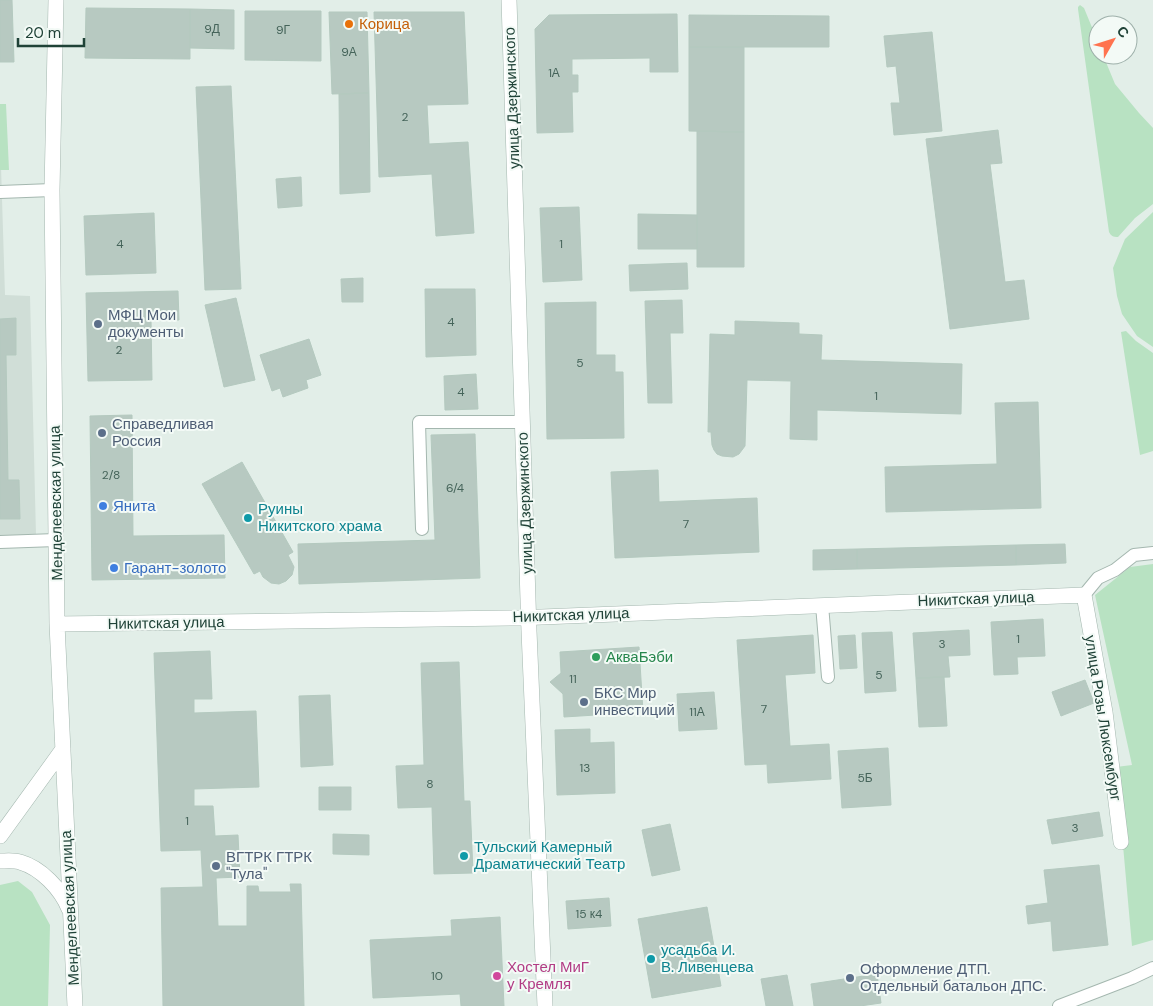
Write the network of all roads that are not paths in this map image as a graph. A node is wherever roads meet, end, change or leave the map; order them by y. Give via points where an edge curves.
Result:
1 (56, 0) edge
2 (509, 0) edge
3 (52, 190) junction
4 (0, 192) edge
5 (522, 422) junction
6 (422, 529) dead end
7 (56, 540) junction
8 (0, 542) edge
9 (1153, 553) edge
10 (1084, 595) junction
11 (822, 605) junction
12 (529, 617) junction
13 (57, 624) junction
14 (828, 677) dead end
15 (63, 749) junction
16 (0, 836) edge
17 (1121, 842) dead end
18 (0, 861) edge
19 (70, 913) junction
20 (1153, 968) edge
21 (75, 1006) edge
22 (545, 1006) edge
23 (1059, 1006) edge

1 - 3 street, Менделеевская улица
2 - 5 street, улица Дзержинского
3 - 4 lane
3 - 7 street, Менделеевская улица
5 - 6 lane via 419,422
5 - 12 street, улица Дзержинского
7 - 8 lane
7 - 13 street, Менделеевская улица
9 - 10 lane via 1134,555 1098,578
10 - 11 street, Никитская улица
10 - 17 street, улица Розы Люксембург via 1105,712
11 - 12 street, Никитская улица
11 - 14 lane
12 - 13 street, Никитская улица
12 - 22 street, улица Дзержинского
13 - 15 street, Менделеевская улица
15 - 16 street
15 - 19 street, Менделеевская улица
18 - 19 street via 18,861 34,868 65,900
19 - 21 street, Менделеевская улица
20 - 23 lane

